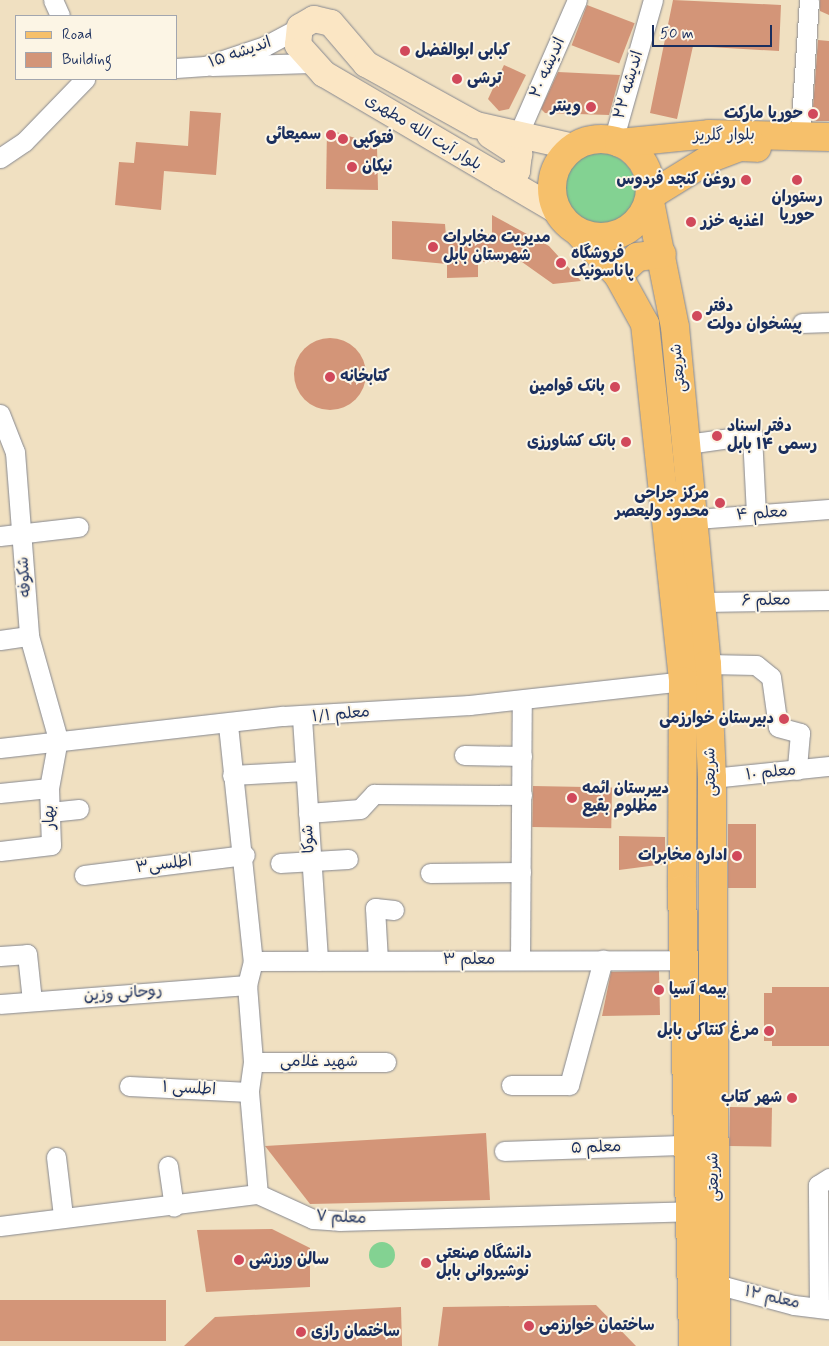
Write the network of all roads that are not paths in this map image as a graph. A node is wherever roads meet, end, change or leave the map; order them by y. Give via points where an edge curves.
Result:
1 (53, 0) edge
2 (577, 0) edge
3 (653, 0) edge
4 (810, 0) edge
5 (60, 15) edge
6 (311, 26) edge
7 (205, 66) junction
8 (178, 68) edge
9 (84, 80) edge
10 (476, 125) junction
11 (518, 135) junction
12 (800, 136) junction
13 (829, 137) edge
14 (616, 142) junction
15 (574, 147) junction
16 (829, 152) edge
17 (0, 158) edge
18 (500, 178) junction
19 (651, 198) junction
20 (556, 210) junction
21 (580, 233) junction
22 (662, 254) junction
23 (618, 275) junction
24 (829, 322) edge
25 (802, 323) dead end
26 (0, 414) edge
27 (687, 444) junction
28 (829, 509) edge
29 (756, 514) junction
30 (696, 519) junction
31 (78, 526) dead end
32 (22, 531) junction
33 (0, 536) edge
34 (829, 600) edge
35 (703, 602) junction
36 (29, 636) junction
37 (0, 640) edge
38 (707, 664) junction
39 (683, 681) junction
40 (522, 700) junction
41 (302, 718) junction
42 (228, 725) junction
43 (58, 739) junction
44 (0, 748) edge
45 (464, 755) dead end
46 (522, 756) junction
47 (829, 766) edge
48 (797, 770) junction
49 (304, 771) junction
50 (232, 775) junction
51 (712, 778) junction
52 (49, 788) junction
53 (0, 793) edge
54 (522, 795) junction
55 (79, 809) dead end
56 (50, 812) junction
57 (308, 813) junction
58 (0, 851) edge
59 (245, 855) junction
60 (348, 859) dead end
61 (311, 861) junction
62 (280, 863) dead end
63 (521, 872) junction
64 (430, 873) dead end
65 (84, 875) dead end
66 (682, 889) junction
67 (710, 889) junction
68 (394, 910) dead end
69 (0, 956) edge
70 (318, 960) junction
71 (378, 960) junction
72 (520, 960) junction
73 (603, 960) junction
74 (685, 960) junction
75 (253, 961) junction
76 (247, 985) junction
77 (32, 1001) junction
78 (0, 1004) edge
79 (253, 1062) junction
80 (386, 1062) dead end
81 (511, 1085) dead end
82 (129, 1086) dead end
83 (249, 1092) junction
84 (687, 1145) junction
85 (504, 1151) dead end
86 (56, 1157) dead end
87 (168, 1166) dead end
88 (829, 1178) edge
89 (258, 1194) junction
90 (174, 1207) junction
91 (690, 1211) junction
92 (63, 1216) junction
93 (0, 1226) edge
94 (716, 1284) junction
95 (824, 1308) edge
96 (693, 1346) edge
97 (716, 1346) edge

1 - 5 street
2 - 11 street, اندیشه ۲۰
3 - 14 street, اندیشه ۲۲
4 - 12 street
6 - 7 street
6 - 7 street, اندیشه ۱۵
6 - 10 main road, بلوار آیت الله مطهری via 366,64
6 - 18 main road, بلوار آیت الله مطهری
7 - 8 street, اندیشه ۱۵
9 - 17 street via 24,142
10 - 11 main road, بلوار آیت الله مطهری
10 - 18 main road via 519,154 517,171
11 - 15 main road, بلوار آیت الله مطهری
12 - 13 main road, بلوار گلریز
12 - 14 main road, بلوار گلریز via 709,134
14 - 15 main road
14 - 19 main road via 640,158
15 - 20 main road via 555,170 551,190
16 - 19 main road, بلوار گلریز via 740,148 698,165
18 - 20 main road, بلوار آیت الله مطهری
19 - 21 main road via 641,217 619,234 592,237
19 - 22 main road, شریعتی
20 - 21 main road
21 - 23 main road, شریعتی
22 - 23 main road via 637,257
22 - 27 main road, شریعتی
23 - 39 main road, شریعتی via 645,324
24 - 25 street
26 - 32 street, شکوفه via 15,452
27 - 29 street via 752,435
27 - 30 main road, شریعتی
28 - 29 street, معلم ۴
29 - 30 street, معلم ۴
30 - 35 main road, شریعتی
31 - 32 street
32 - 33 street
32 - 36 street, شکوفه
34 - 35 street, معلم ۶
35 - 38 main road, شریعتی
36 - 37 street
36 - 43 street, شکوفه
38 - 48 street via 756,665 770,677 778,727 800,733
38 - 51 main road, شریعتی
39 - 40 street, معلم ۱/۱
39 - 66 main road, شریعتی
40 - 41 street, معلم ۱/۱
40 - 46 street
41 - 42 street, معلم ۱/۱ via 283,716
41 - 49 street, شوکا
42 - 43 street, معلم ۱/۱
42 - 50 street
43 - 44 street, معلم ۱/۱
43 - 52 street, بهار
45 - 46 street
46 - 54 street
47 - 48 street, معلم ۱۰
48 - 51 street, معلم ۱۰
49 - 50 street
49 - 57 street, شوکا
50 - 59 street
51 - 67 main road, شریعتی
52 - 53 street
52 - 56 street, بهار
54 - 57 street via 374,794 360,809
54 - 63 street
55 - 56 street
56 - 58 street, بهار via 51,845
57 - 61 street, شوکا
59 - 65 street, اطلسی۳
59 - 75 street
60 - 61 street
61 - 62 street
61 - 70 street, شوکا
63 - 64 street
63 - 72 street
66 - 67 main road
66 - 74 main road, شریعتی
67 - 94 main road, شریعتی
68 - 71 street via 375,908
69 - 77 street via 26,954
70 - 71 street, معلم ۳
70 - 75 street, معلم ۳
71 - 72 street, معلم ۳
72 - 73 street, معلم ۳
73 - 74 street, معلم ۳
73 - 81 street via 569,1085
74 - 84 main road, شریعتی
75 - 76 street
76 - 77 street, روحانی وزین
76 - 79 street
77 - 78 street, روحانی وزین
79 - 80 street, شهید غلامی
79 - 83 street
82 - 83 street, اطلسی ۱
83 - 89 street
84 - 85 street, معلم ۵
84 - 91 main road, شریعتی
86 - 92 street
87 - 90 street
88 - 95 street via 818,1185
89 - 90 street
89 - 91 street, معلم ۷ via 313,1219 339,1221
90 - 92 street
91 - 96 main road, شریعتی
92 - 93 street
94 - 95 street, معلم ۱۲ via 794,1306
94 - 97 main road, شریعتی

